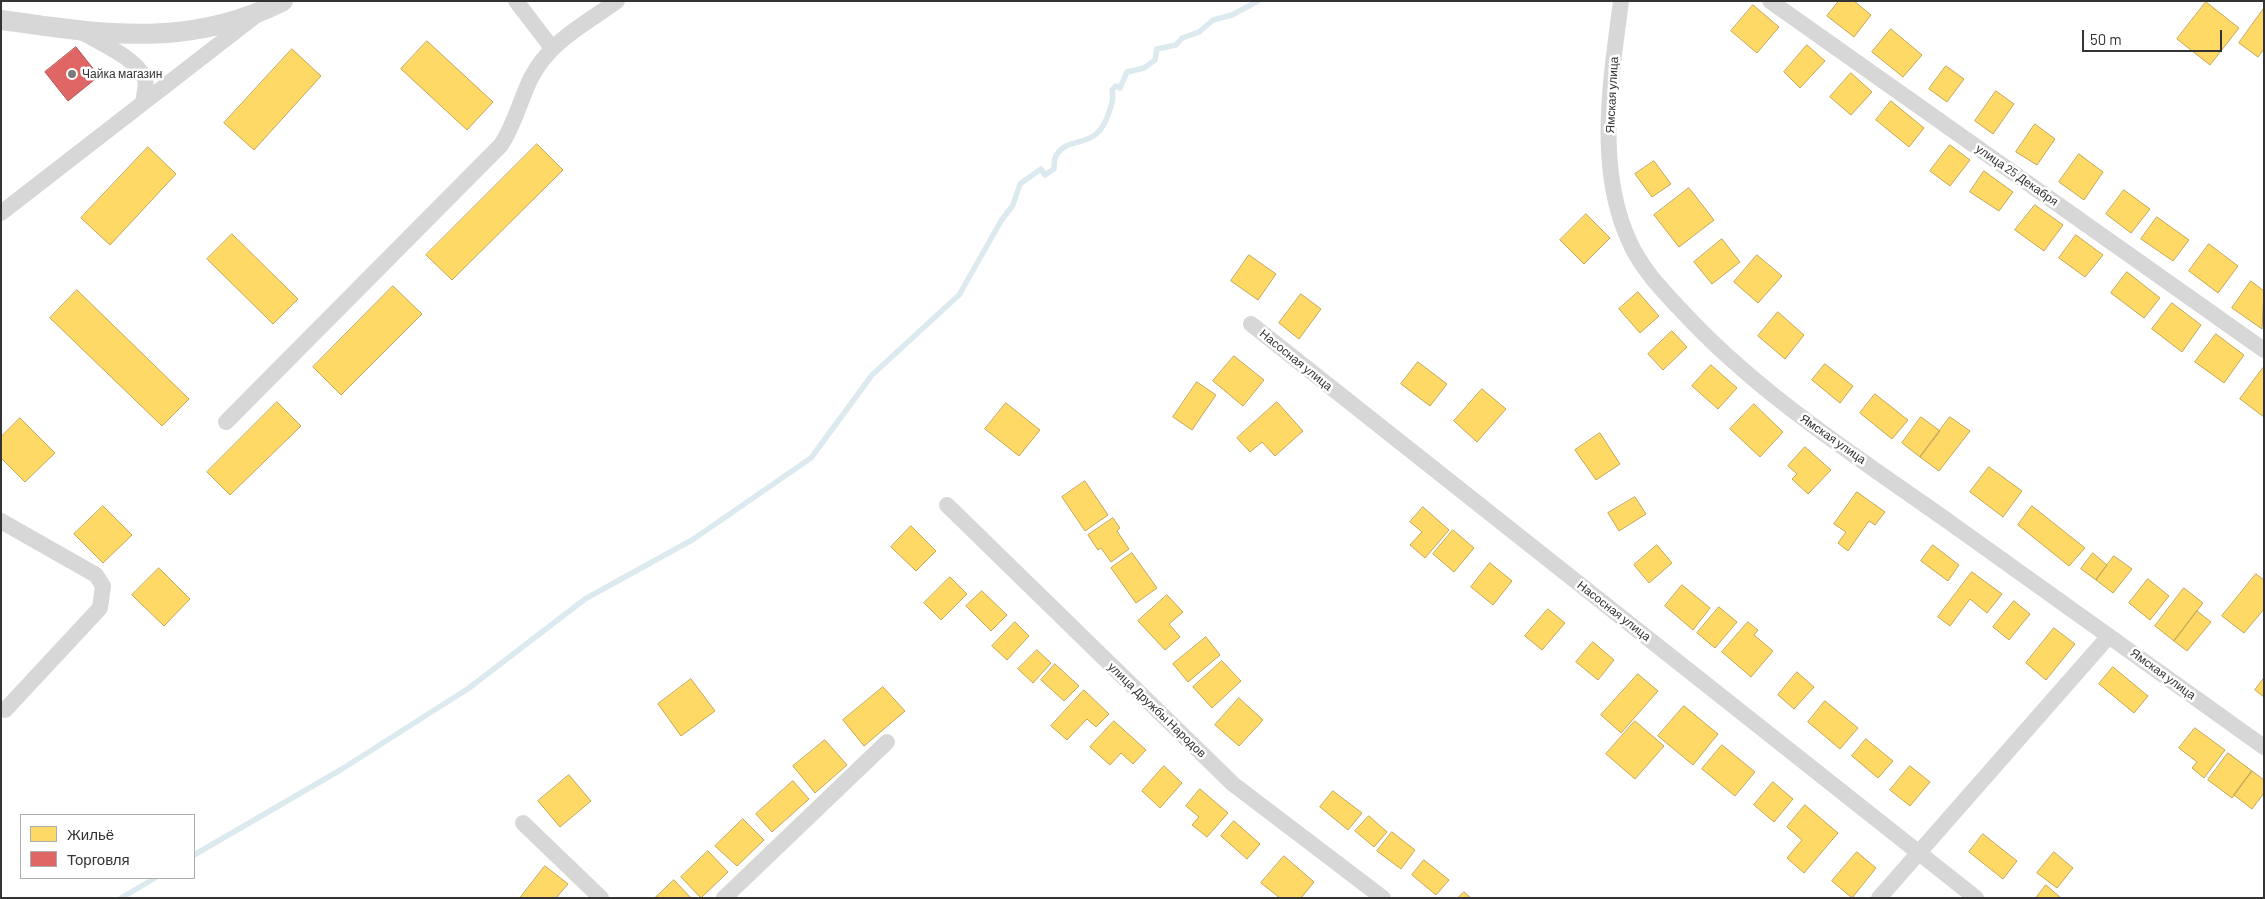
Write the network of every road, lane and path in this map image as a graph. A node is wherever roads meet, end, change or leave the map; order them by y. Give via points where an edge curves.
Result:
1 (283, 1) edge
2 (516, 1) edge
3 (617, 1) edge
4 (1621, 1) edge
5 (1770, 1) edge
6 (256, 15) junction
7 (1, 20) edge
8 (80, 31) junction
9 (552, 48) junction
10 (143, 102) junction
11 (1, 213) edge
12 (1251, 324) dead end
13 (2264, 350) edge
14 (226, 422) dead end
15 (947, 505) dead end
16 (1, 521) edge
17 (2109, 636) junction
18 (5, 710) dead end
19 (887, 742) dead end
20 (2264, 747) edge
21 (523, 823) dead end
22 (1920, 853) junction
23 (596, 896) edge
24 (724, 898) edge
25 (1383, 898) edge
26 (1879, 898) edge
27 (1976, 898) edge

1 - 6 street
2 - 9 street
3 - 9 street
4 - 17 street, Ямская улица via 1608,129 1613,180 1623,225 1652,278 1720,349 1794,412
5 - 13 street, улица 25 Декабря
6 - 8 street via 192,32 110,34
6 - 10 street
7 - 8 street
8 - 10 street via 128,59 140,70 146,82
9 - 14 street via 532,76 501,145
10 - 11 street
12 - 22 street, Насосная улица
15 - 25 street, улица Дружбы Народов via 1233,784
16 - 18 street via 96,575 103,586 100,608
17 - 20 street, Ямская улица
17 - 22 street
19 - 24 street
21 - 23 street
22 - 26 street
22 - 27 street, Насосная улица

